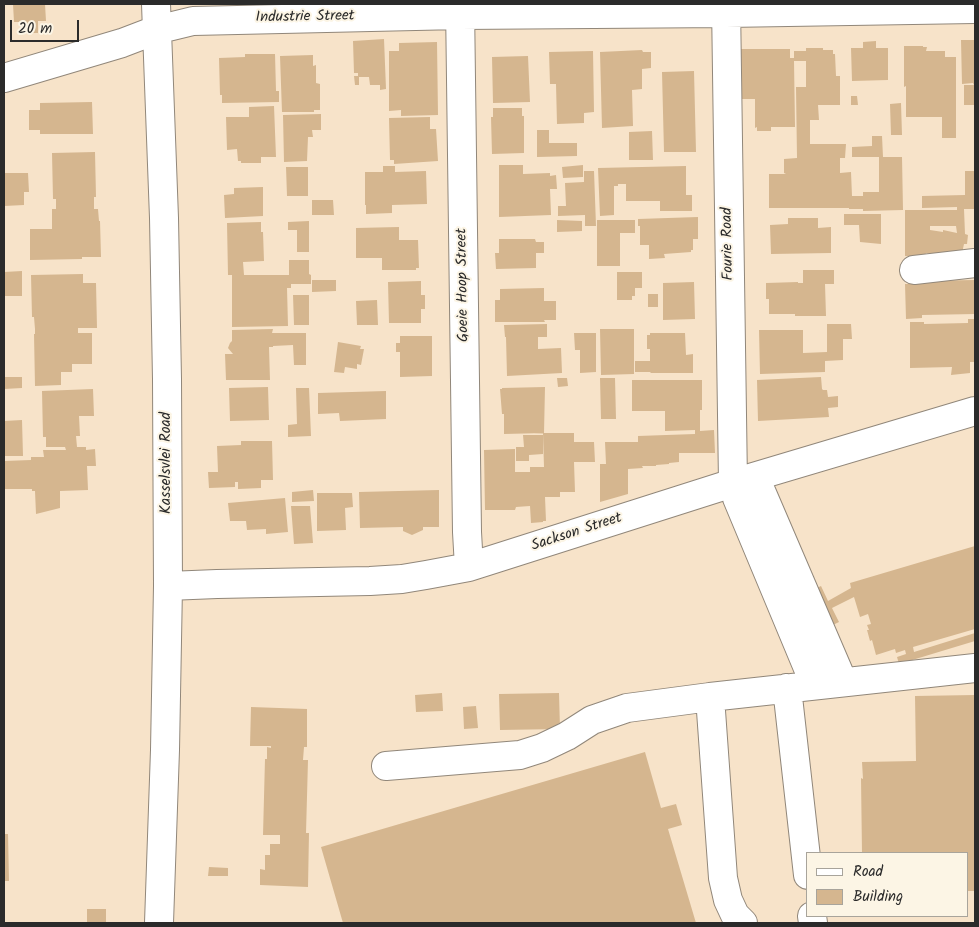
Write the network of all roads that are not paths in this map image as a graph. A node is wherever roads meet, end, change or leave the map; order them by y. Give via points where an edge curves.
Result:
1 (894, 7) edge
2 (460, 9) edge
3 (726, 9) edge
4 (975, 9) edge
5 (156, 17) edge
6 (4, 78) edge
7 (975, 263) edge
8 (914, 270) dead end
9 (975, 411) edge
10 (744, 480) junction
11 (469, 567) junction
12 (168, 586) junction
13 (975, 668) edge
14 (843, 682) junction
15 (815, 685) junction
16 (787, 688) junction
17 (710, 697) junction
18 (386, 766) dead end
19 (806, 857) edge
20 (159, 923) edge
21 (743, 923) edge

1 - 3 street, Industrie Street
1 - 4 street, Industrie Street
2 - 3 street, Industrie Street
2 - 5 street, Industrie Street via 193,20
2 - 11 street, Goeie Hoop Street
3 - 10 street, Fourie Road
5 - 6 street, Industrie Street via 122,43
5 - 12 street, Kasselsvlei Road via 164,218
7 - 8 street
9 - 10 street, Sackson Street
10 - 11 street, Sackson Street
10 - 14 street
10 - 15 street via 737,498
11 - 12 street, Sackson Street via 370,581
12 - 20 street, Kasselsvlei Road
13 - 14 street
14 - 15 street
15 - 16 street
16 - 17 street
16 - 19 street
17 - 18 street via 626,708 592,720 568,736 520,755
17 - 21 street via 723,878 734,915

